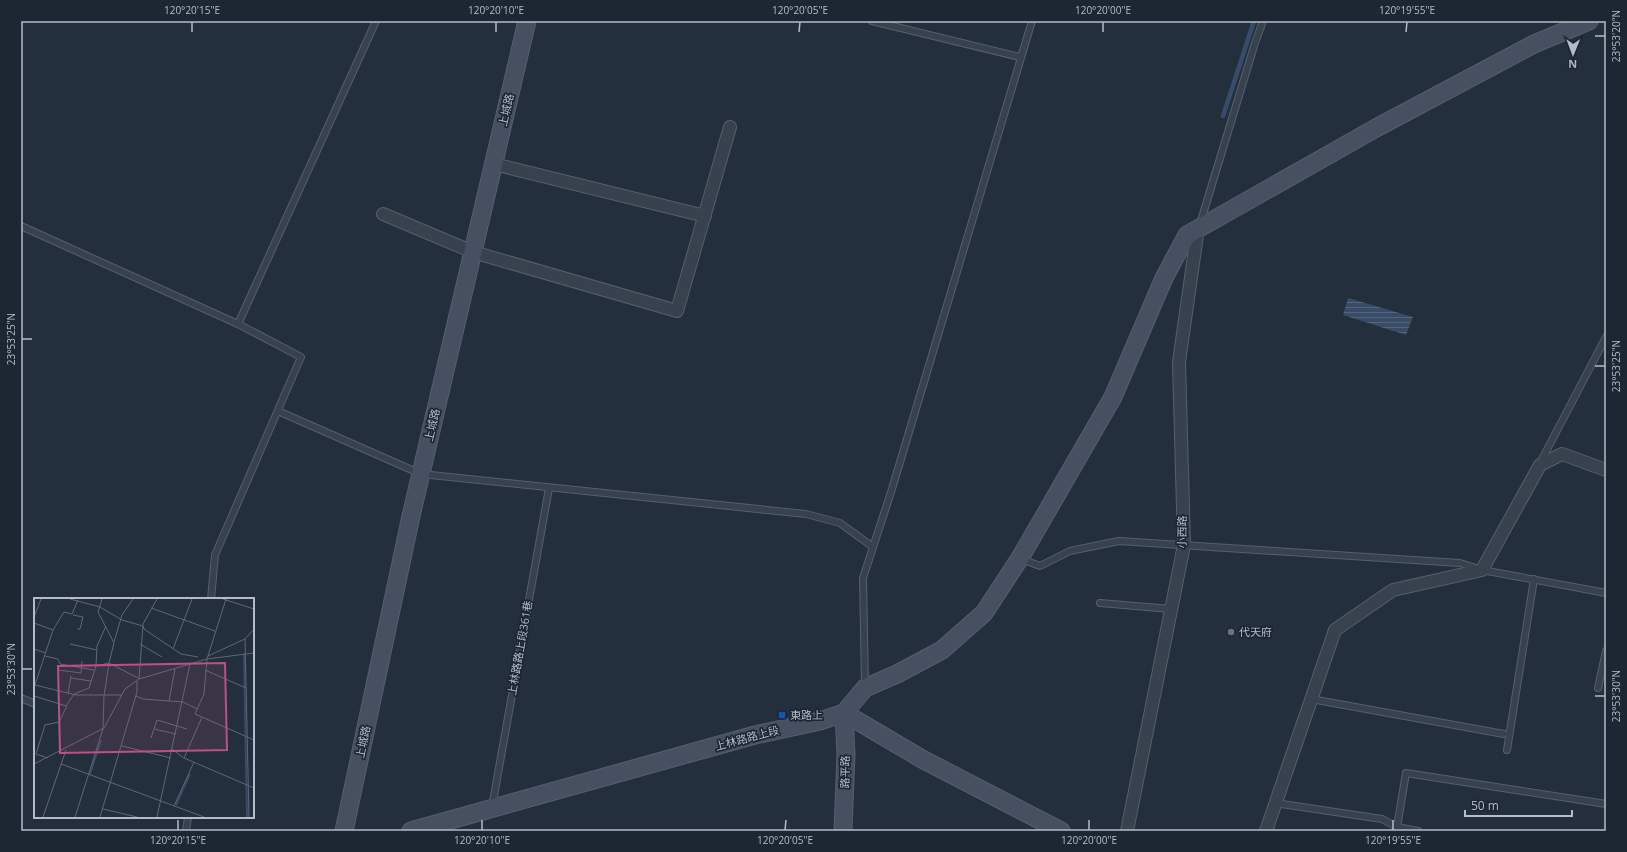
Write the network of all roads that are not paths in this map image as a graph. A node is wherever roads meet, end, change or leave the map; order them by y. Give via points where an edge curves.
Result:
1 (376, 21) edge
2 (527, 21) edge
3 (872, 21) edge
4 (1032, 21) edge
5 (1263, 21) edge
6 (1589, 21) edge
7 (1566, 26) edge
8 (1020, 57) junction
9 (730, 127) dead end
10 (494, 164) junction
11 (383, 214) dead end
12 (705, 216) junction
13 (21, 226) edge
14 (1198, 228) junction
15 (473, 252) junction
16 (238, 324) junction
17 (1606, 337) edge
18 (278, 411) junction
19 (1540, 465) junction
20 (1606, 470) edge
21 (421, 474) junction
22 (549, 488) junction
23 (1184, 545) junction
24 (873, 547) junction
25 (1020, 558) junction
26 (1482, 570) junction
27 (1534, 578) junction
28 (1606, 593) edge
29 (211, 598) edge
30 (1100, 602) dead end
31 (1171, 608) junction
32 (1606, 651) edge
33 (865, 688) junction
34 (1598, 688) dead end
35 (21, 698) edge
36 (1311, 699) junction
37 (34, 704) edge
38 (844, 713) junction
39 (1504, 734) dead end
40 (1507, 750) dead end
41 (1276, 803) junction
42 (1606, 804) edge
43 (491, 809) junction
44 (188, 818) edge
45 (1398, 829) edge
46 (186, 831) edge
47 (344, 831) edge
48 (411, 831) edge
49 (844, 831) edge
50 (1061, 831) edge
51 (1127, 831) edge
52 (1266, 831) edge
53 (1418, 831) edge

1 - 16 lane
2 - 10 street, 上城路
3 - 8 lane
4 - 8 lane
5 - 14 lane
6 - 7 street
7 - 14 street via 1376,128
8 - 24 lane
9 - 12 street
10 - 12 street
10 - 15 street, 上城路
11 - 15 street
12 - 15 street via 677,311
13 - 16 lane
14 - 23 street, 小西路 via 1179,362
14 - 25 street via 1188,235 1164,278 1113,397
15 - 21 street, 上城路
16 - 18 lane via 301,357
17 - 19 lane
18 - 21 lane
18 - 29 lane via 215,554
19 - 20 street via 1562,454
19 - 26 street
21 - 22 lane
21 - 47 street, 上城路
22 - 24 lane via 806,514 840,523
22 - 43 lane, 上林路路上段361巷
23 - 25 lane via 1119,541 1070,551 1040,566
23 - 26 lane via 1460,563
23 - 31 street, 小西路
24 - 33 lane via 863,578
25 - 33 street via 984,613 942,650
26 - 27 lane
26 - 36 street via 1393,590 1335,630
27 - 28 lane
27 - 40 lane
30 - 31 lane
31 - 51 street, 小西路
32 - 34 lane
33 - 38 street
35 - 37 lane
36 - 39 lane
36 - 41 street
38 - 43 street, 上林路路上段 via 755,735
38 - 49 street, 路平路
38 - 50 street via 922,759
41 - 45 lane via 1382,819
41 - 52 street
42 - 45 lane via 1406,773
43 - 48 street, 上林路路上段
44 - 46 lane
45 - 53 lane

